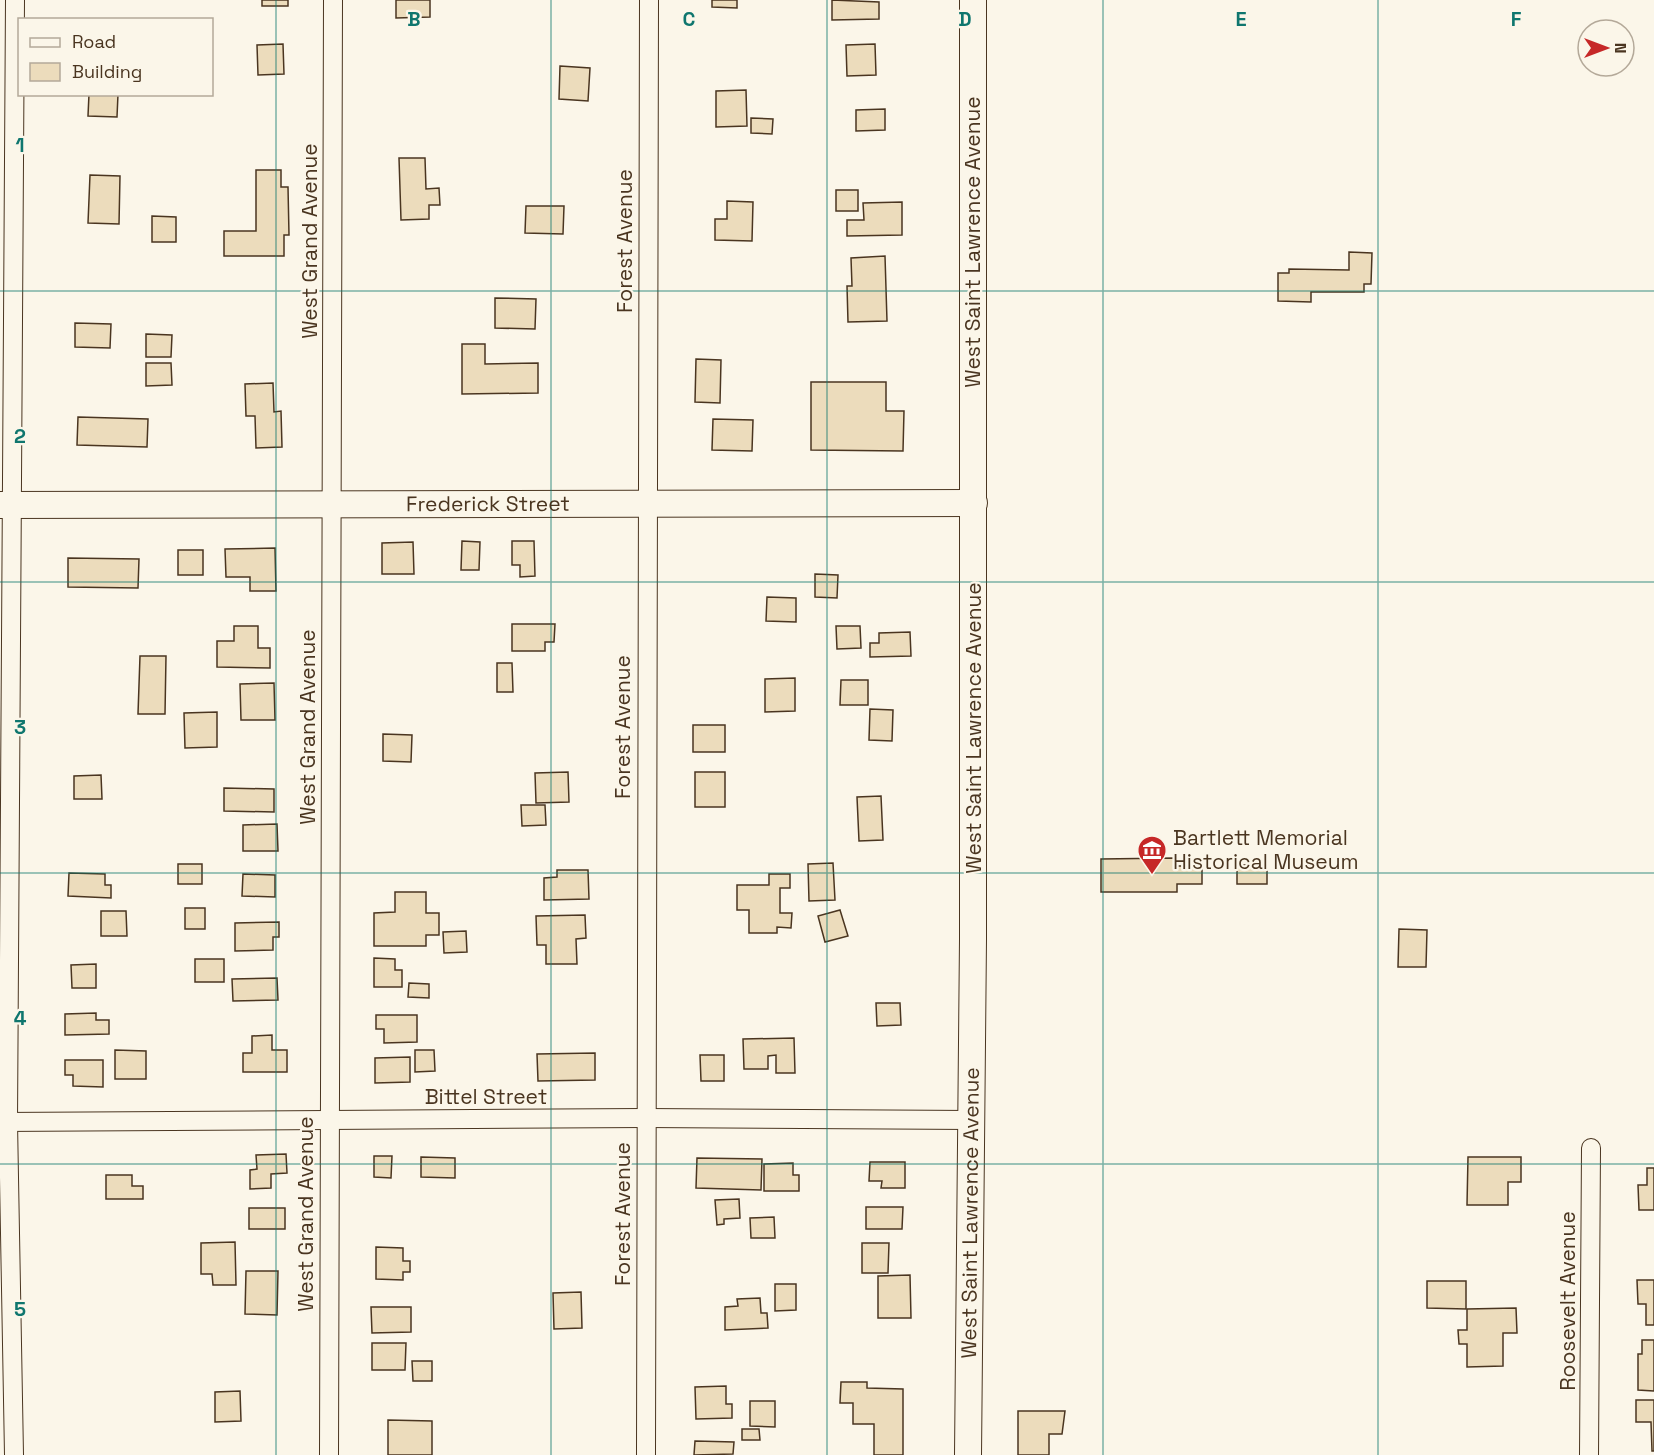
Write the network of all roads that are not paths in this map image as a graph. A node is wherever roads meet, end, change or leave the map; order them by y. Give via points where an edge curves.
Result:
1 (15, 0) edge
2 (333, 0) edge
3 (649, 0) edge
4 (973, 0) edge
5 (646, 503) junction
6 (331, 504) junction
7 (974, 504) junction
8 (5, 505) edge
9 (645, 1118) junction
10 (972, 1120) junction
11 (328, 1121) junction
12 (4, 1122) edge
13 (1591, 1148) dead end
14 (14, 1455) edge
15 (329, 1455) edge
16 (646, 1455) edge
17 (968, 1455) edge
18 (1590, 1455) edge

1 - 8 street
2 - 6 street, West Grand Avenue
3 - 5 street, Forest Avenue
4 - 7 street, West Saint Lawrence Avenue
5 - 6 street, Frederick Street
5 - 7 street, Frederick Street
5 - 9 street, Forest Avenue
6 - 8 street, Frederick Street
6 - 11 street, West Grand Avenue
7 - 10 street, West Saint Lawrence Avenue
8 - 12 street
9 - 10 street, Bittel Street
9 - 11 street, Bittel Street
9 - 16 street, Forest Avenue
10 - 17 street, West Saint Lawrence Avenue
11 - 12 street, Bittel Street
11 - 15 street, West Grand Avenue
12 - 14 street
13 - 18 street, Roosevelt Avenue

